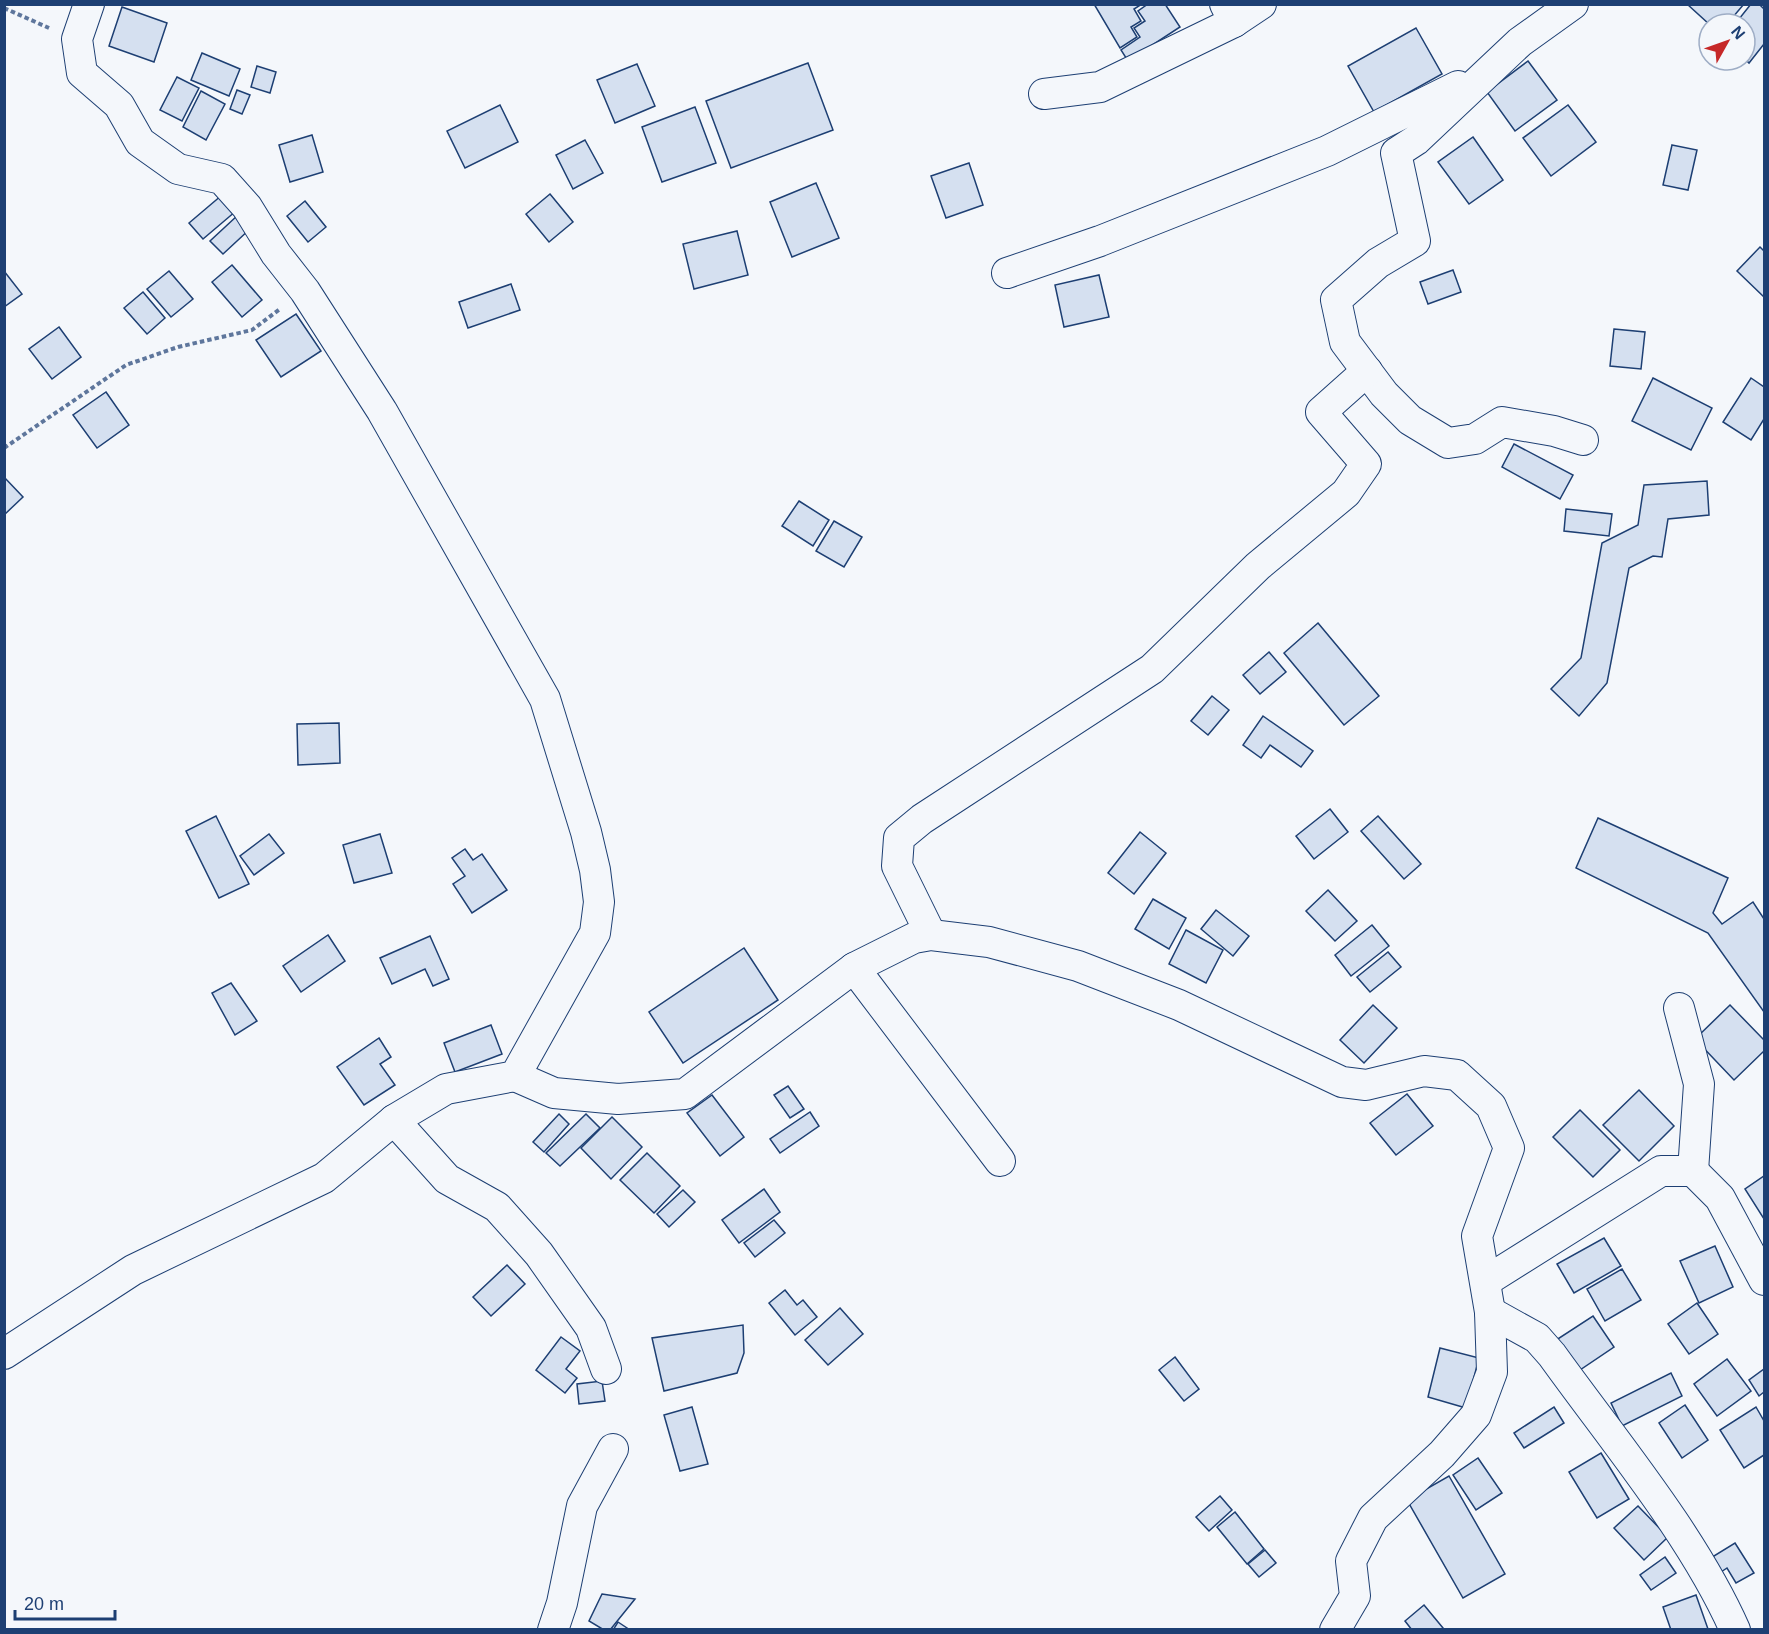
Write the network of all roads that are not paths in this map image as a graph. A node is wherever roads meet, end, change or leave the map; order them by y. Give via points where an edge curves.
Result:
1 (89, 4) edge
2 (1261, 4) edge
3 (1573, 4) edge
4 (1229, 13) edge
5 (1491, 70) junction
6 (1044, 94) dead end
7 (1007, 273) dead end
8 (1367, 371) junction
9 (1583, 440) dead end
10 (931, 935) junction
11 (854, 968) junction
12 (1680, 1008) dead end
13 (515, 1076) junction
14 (394, 1120) junction
15 (1000, 1161) dead end
16 (1693, 1171) junction
17 (1764, 1280) edge
18 (1485, 1281) junction
19 (1490, 1312) junction
20 (4, 1354) edge
21 (606, 1369) dead end
22 (613, 1449) dead end
23 (553, 1629) edge
24 (1335, 1629) edge
25 (1735, 1629) edge

1 - 13 street via 77,39 82,73 119,105 140,142 178,169 222,179 247,207 381,411 546,699 586,832 599,902 595,933
2 - 4 street
3 - 5 street via 1520,42
4 - 6 street via 1100,87
5 - 7 street via 1327,151 1100,241
5 - 8 street via 1416,140 1396,153 1415,241 1378,263 1336,300 1345,342
8 - 9 street via 1410,420 1448,443 1475,439 1502,422
8 - 10 street via 1321,412 1366,464 1346,494 1258,566 1152,669 922,819 899,838 897,866
10 - 11 street via 914,938
10 - 18 street via 989,942 1078,966 1179,1005 1342,1082 1366,1085 1424,1071 1457,1075 1491,1106 1509,1148 1478,1236
11 - 13 street via 685,1094 607,1098 555,1093
11 - 15 street
12 - 16 street via 1699,1084
13 - 14 street via 446,1089
14 - 20 street via 324,1178 133,1270
14 - 21 street via 447,1179 497,1207 539,1254 591,1328
16 - 17 street via 1720,1198
16 - 18 street via 1661,1171
18 - 19 street
19 - 24 street via 1492,1372 1476,1415 1442,1454 1373,1518 1352,1561 1355,1596
19 - 25 street via 1537,1338 1552,1355 1670,1519 1720,1595
22 - 23 street via 582,1506

